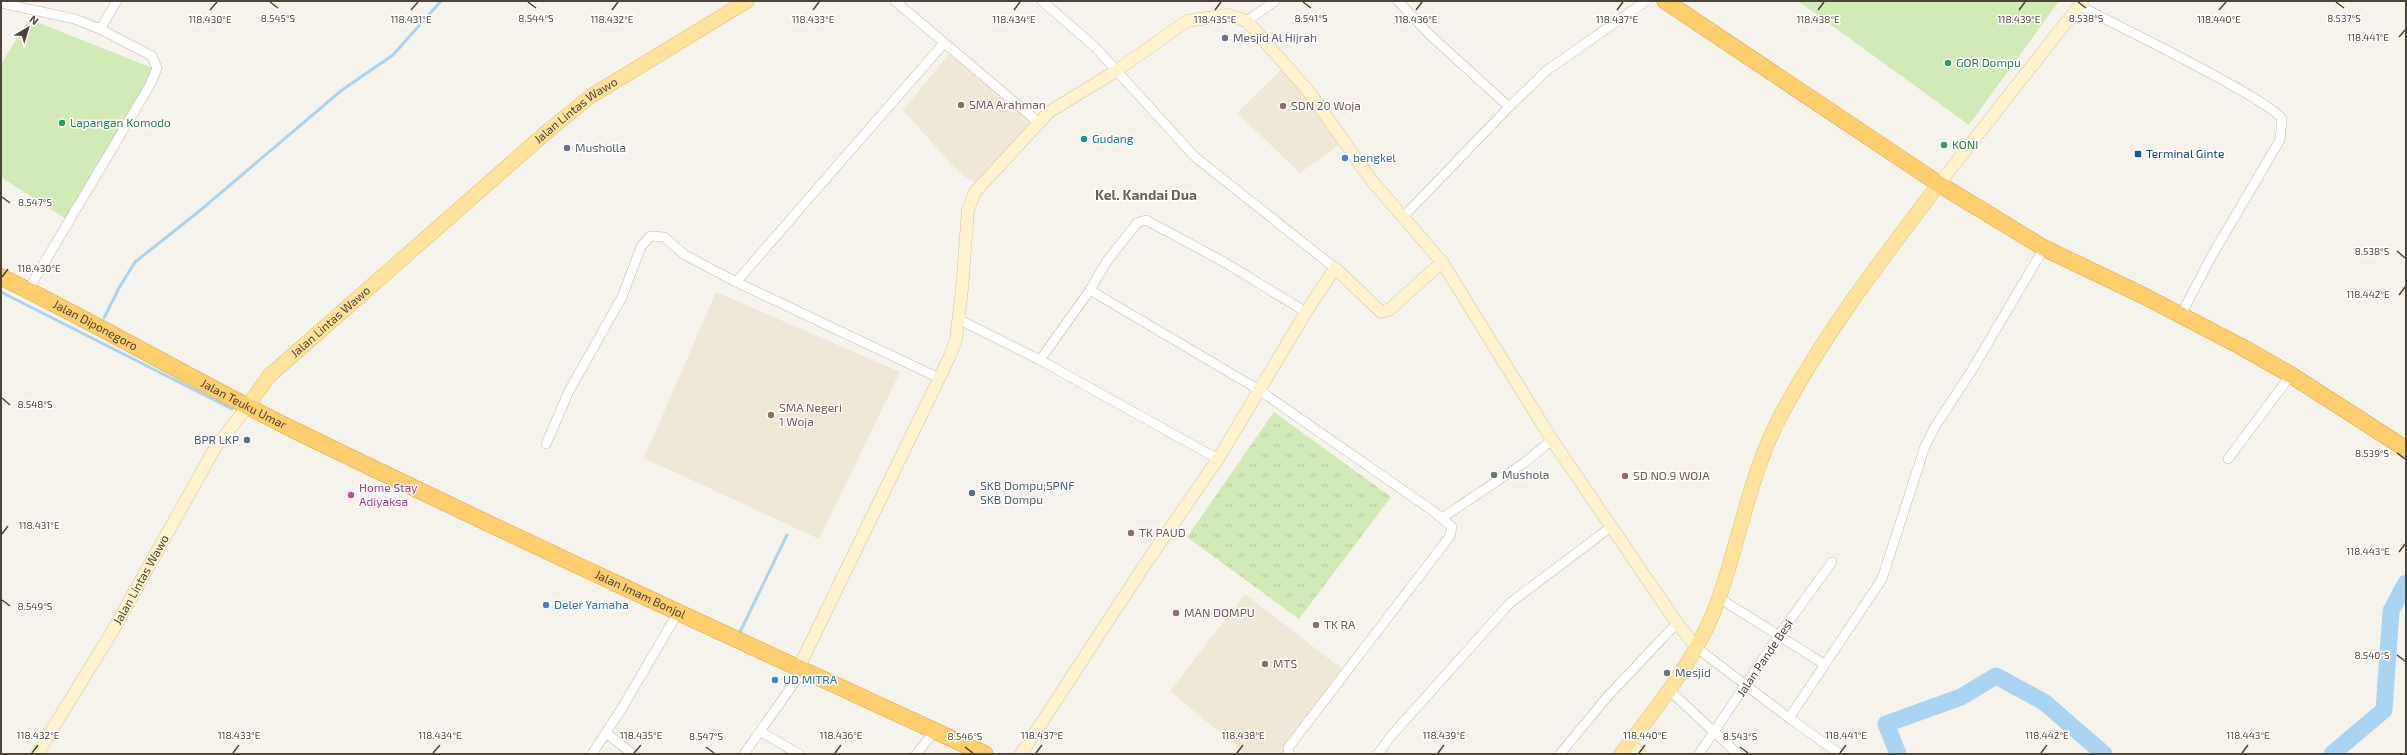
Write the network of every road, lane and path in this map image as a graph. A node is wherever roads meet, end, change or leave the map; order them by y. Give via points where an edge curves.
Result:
1 (117, 1) edge
2 (747, 1) edge
3 (895, 1) edge
4 (1042, 1) edge
5 (1276, 1) edge
6 (1398, 1) edge
7 (1646, 1) edge
8 (1665, 1) edge
9 (1, 3) edge
10 (2082, 3) edge
11 (1247, 21) junction
12 (100, 28) junction
13 (944, 43) junction
14 (1116, 71) junction
15 (1509, 107) junction
16 (1038, 122) junction
17 (1940, 184) junction
18 (1403, 217) junction
19 (2044, 248) junction
20 (1442, 262) junction
21 (1335, 268) junction
22 (1, 277) edge
23 (736, 282) junction
24 (28, 290) junction
25 (1090, 290) junction
26 (1306, 312) junction
27 (2182, 315) junction
28 (958, 319) junction
29 (1040, 360) junction
30 (2291, 374) junction
31 (189, 375) joint
32 (940, 378) junction
33 (1259, 390) junction
34 (247, 406) junction
35 (298, 432) joint
36 (1552, 440) junction
37 (546, 444) dead end
38 (2406, 449) edge
39 (1218, 459) junction
40 (2228, 459) dead end
41 (1442, 518) junction
42 (1611, 526) junction
43 (1832, 562) dead end
44 (1719, 598) junction
45 (679, 611) junction
46 (1677, 624) junction
47 (1779, 635) junction
48 (1698, 648) junction
49 (1824, 664) junction
50 (801, 668) junction
51 (1746, 685) junction
52 (1668, 689) junction
53 (1789, 718) junction
54 (935, 731) junction
55 (761, 732) junction
56 (606, 733) junction
57 (1715, 733) junction
58 (1625, 749) edge
59 (37, 754) edge
60 (592, 754) edge
61 (633, 754) edge
62 (744, 754) edge
63 (799, 754) edge
64 (916, 754) edge
65 (985, 754) edge
66 (1021, 754) edge
67 (1289, 754) edge
68 (1378, 754) edge
69 (1560, 754) edge
70 (1641, 754) edge
71 (1699, 754) edge
72 (1738, 754) edge
73 (1840, 754) edge

1 - 12 street
2 - 34 main road, Jalan Lintas Wawo via 591,96 555,125 269,376
3 - 13 street
4 - 14 street via 1095,47
5 - 11 street
6 - 15 street via 1430,35
7 - 15 street via 1546,71
8 - 17 highway
9 - 12 street via 75,19
10 - 17 street
10 - 27 street via 2236,88 2276,112 2282,119 2280,140 2211,257
11 - 14 street via 1228,15 1187,21
11 - 18 street via 1310,93 1372,181
12 - 24 street via 152,56 157,68 150,85
13 - 16 street
13 - 23 street
14 - 16 street via 1070,98
14 - 21 street via 1195,157
15 - 18 street
16 - 28 street via 974,192 968,210
17 - 19 highway
17 - 44 main road via 1848,307 1779,419 1761,458
18 - 20 street
19 - 27 highway
19 - 49 street via 1972,370 1936,425 1925,446 1882,579
20 - 21 street via 1390,309 1380,312
20 - 36 street
21 - 26 street
22 - 24 highway, Jalan Diponegoro
23 - 32 street
23 - 37 street via 685,255 664,237 655,235 648,238 641,248 622,297 573,385
24 - 31 highway, Jalan Diponegoro
25 - 26 street via 1107,261 1137,223 1146,220 1224,262
25 - 29 street
25 - 33 street
26 - 33 street
27 - 30 highway
28 - 29 street
28 - 32 street via 956,340
29 - 39 street
30 - 38 highway
30 - 40 street
31 - 34 highway, Jalan Teuku Umar
32 - 50 street via 886,485
33 - 39 street
33 - 41 street
34 - 35 highway, Jalan Teuku Umar
34 - 59 street, Jalan Lintas Wawo via 218,444 112,632
35 - 45 highway, Jalan Imam Bonjol
36 - 41 street via 1524,463
36 - 42 street
39 - 66 street via 1144,566
41 - 67 street via 1452,527 1452,534 1288,748
42 - 46 street
42 - 68 street via 1510,603 1391,736
43 - 47 street, Jalan Pande Besi
44 - 47 street
44 - 48 main road
45 - 50 highway, Jalan Imam Bonjol
45 - 56 street
46 - 48 street
46 - 69 street via 1607,697
47 - 49 street
47 - 51 street, Jalan Pande Besi
48 - 51 street
48 - 52 main road
49 - 53 street
50 - 54 highway, Jalan Imam Bonjol
50 - 55 street
51 - 53 street
51 - 57 street, Jalan Pande Besi
52 - 57 street
52 - 58 main road
53 - 73 street
54 - 64 street
54 - 65 highway, Jalan Imam Bonjol
55 - 62 street
55 - 63 street
56 - 60 street
56 - 61 street
57 - 71 street, Jalan Pande Besi
57 - 72 street
58 - 70 street

